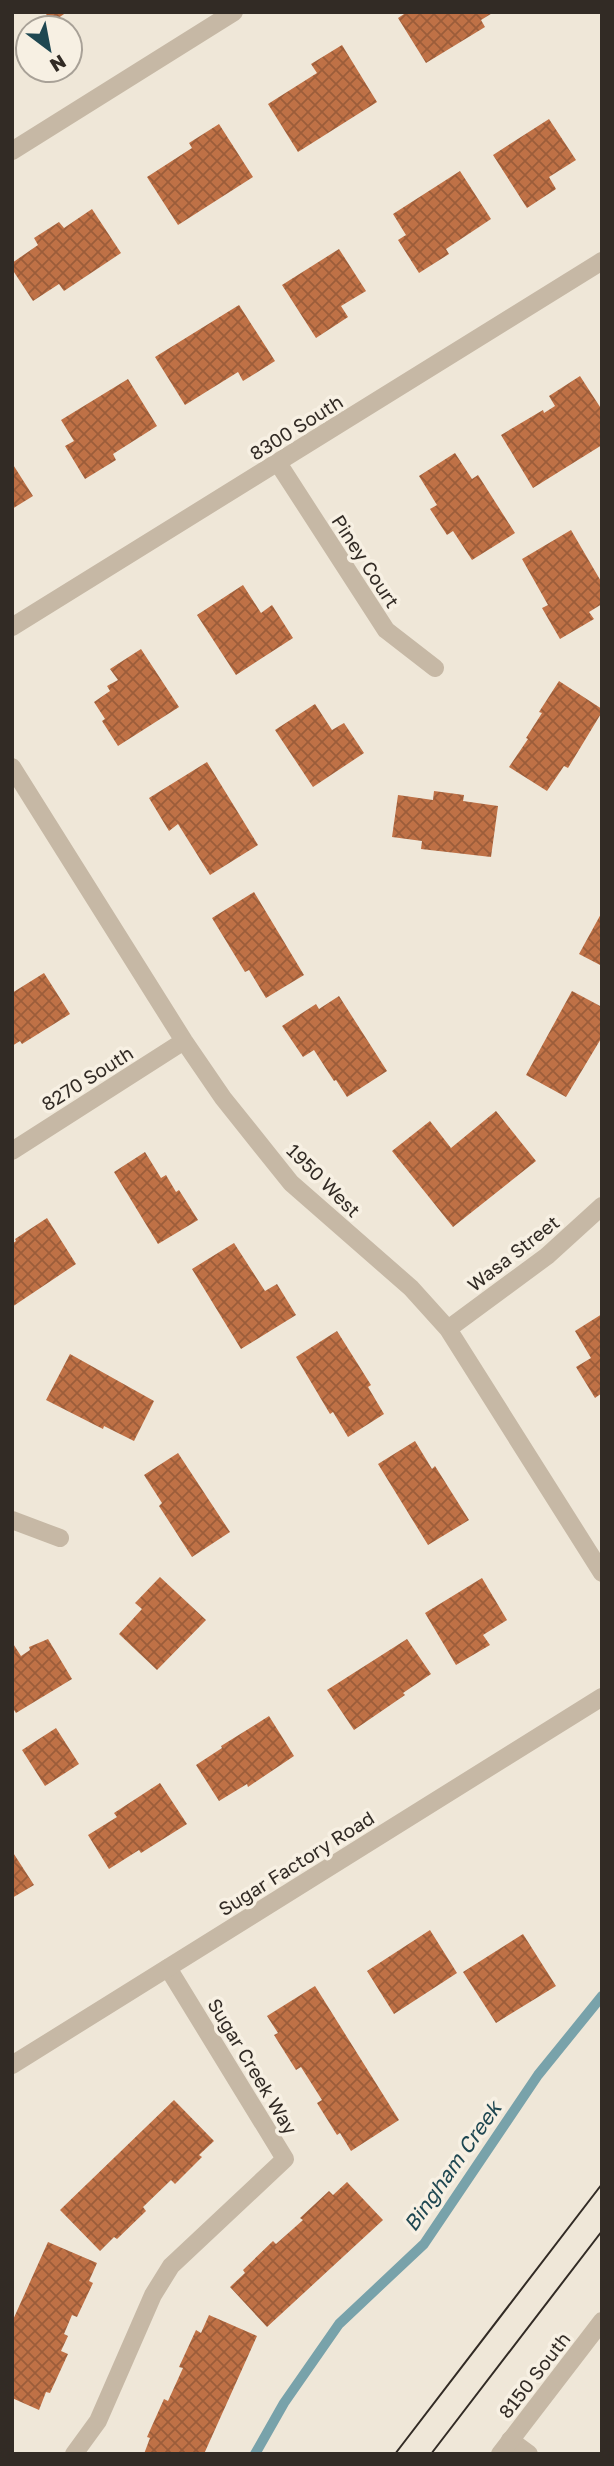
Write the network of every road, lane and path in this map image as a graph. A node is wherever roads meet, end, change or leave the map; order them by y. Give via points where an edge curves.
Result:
1 (234, 12) edge
2 (12, 151) edge
3 (602, 261) edge
4 (278, 463) junction
5 (12, 627) edge
6 (435, 668) dead end
7 (12, 767) edge
8 (184, 1041) junction
9 (12, 1151) edge
10 (602, 1206) edge
11 (447, 1329) junction
12 (12, 1520) edge
13 (60, 1538) dead end
14 (602, 1573) edge
15 (602, 1697) edge
16 (168, 1968) junction
17 (12, 2065) edge
18 (602, 2321) edge
19 (505, 2447) edge
20 (74, 2454) edge
21 (528, 2454) edge

1 - 2 street
3 - 4 street, 8300 South
4 - 5 street, 8300 South
4 - 6 street, Piney Court via 386,630
7 - 8 street, 1950 West
8 - 9 street, 8270 South
8 - 11 street, 1950 West via 291,1183 411,1289
10 - 11 street, Wasa Street via 547,1255
11 - 14 street, 1950 West
12 - 13 street
15 - 16 street, Sugar Factory Road
16 - 17 street, Sugar Factory Road
16 - 20 street, Sugar Creek Way via 285,2159 171,2266 153,2295 98,2421
18 - 19 street, 8150 South
19 - 21 street

